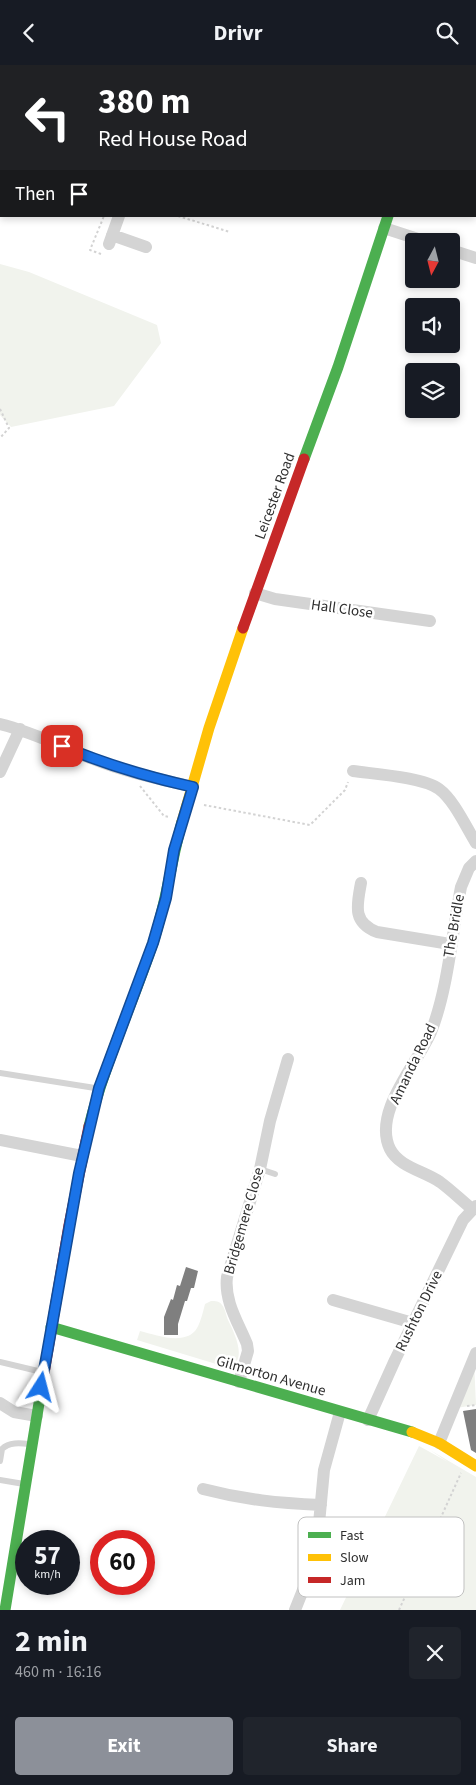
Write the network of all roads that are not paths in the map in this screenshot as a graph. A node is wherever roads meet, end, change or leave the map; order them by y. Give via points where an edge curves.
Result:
1 (119, 217) edge
2 (386, 222) edge
3 (408, 233) edge
4 (146, 247) dead end
5 (460, 253) edge
6 (476, 258) edge
7 (255, 593) junction
8 (430, 621) dead end
9 (0, 724) edge
10 (20, 729) junction
11 (353, 771) road end
12 (0, 772) edge
13 (193, 787) junction
14 (476, 843) edge
15 (476, 861) edge
16 (361, 883) dead end
17 (450, 945) junction
18 (442, 996) joint
19 (288, 1059) dead end
20 (0, 1073) edge
21 (99, 1088) junction
22 (0, 1141) edge
23 (82, 1156) junction
24 (260, 1169) junction
25 (275, 1173) dead end
26 (474, 1207) edge
27 (333, 1300) dead end
28 (413, 1323) junction
29 (51, 1327) junction
30 (476, 1353) edge
31 (0, 1362) edge
32 (44, 1372) junction
33 (239, 1382) junction
34 (0, 1403) edge
35 (340, 1412) junction
36 (36, 1415) junction
37 (368, 1420) junction
38 (439, 1443) junction
39 (32, 1445) junction
40 (0, 1461) edge
41 (471, 1464) edge
42 (0, 1480) edge
43 (25, 1485) junction
44 (203, 1489) dead end
45 (321, 1505) junction
46 (320, 1517) edge
47 (301, 1597) edge
48 (5, 1610) edge
49 (295, 1610) edge

1 - 4 street via 111,239
2 - 3 street
2 - 7 main road, Leicester Road via 338,367
5 - 6 street
7 - 8 street, Hall Close via 275,599
7 - 13 main road, Leicester Road via 209,728
9 - 10 street
10 - 12 street
10 - 13 street via 95,760
11 - 14 street via 422,782 438,788 449,799
13 - 21 main road, Leicester Road via 174,850 166,898 153,943
15 - 17 street, The Bridle via 464,877
16 - 17 street via 358,913 361,922 369,929
17 - 18 street, The Bridle
18 - 26 street, Amanda Road via 430,1033 396,1092 387,1139 398,1160 428,1174
19 - 24 street, Bridgemere Close
20 - 21 lane
21 - 23 main road, Leicester Road
22 - 23 street
23 - 29 main road, Leicester Road
24 - 25 lane
24 - 33 street, Bridgemere Close via 226,1286 247,1343 248,1351
26 - 28 street, Rushton Drive via 463,1220
27 - 28 street
28 - 37 street, Rushton Drive
29 - 32 main road, Leicester Road
29 - 33 main road, Gilmorton Avenue
30 - 38 street
31 - 32 lane
32 - 36 main road, Leicester Road
33 - 35 main road, Gilmorton Avenue
34 - 36 street via 14,1412
35 - 37 main road, Gilmorton Avenue
35 - 45 street via 324,1471
36 - 39 main road, Leicester Road
37 - 38 main road, Gilmorton Avenue
38 - 41 main road, Gilmorton Avenue
39 - 40 lane via 6,1445
39 - 43 main road, Leicester Road
42 - 43 lane
43 - 48 main road, Leicester Road
44 - 45 street via 268,1503
45 - 46 street
47 - 49 street

